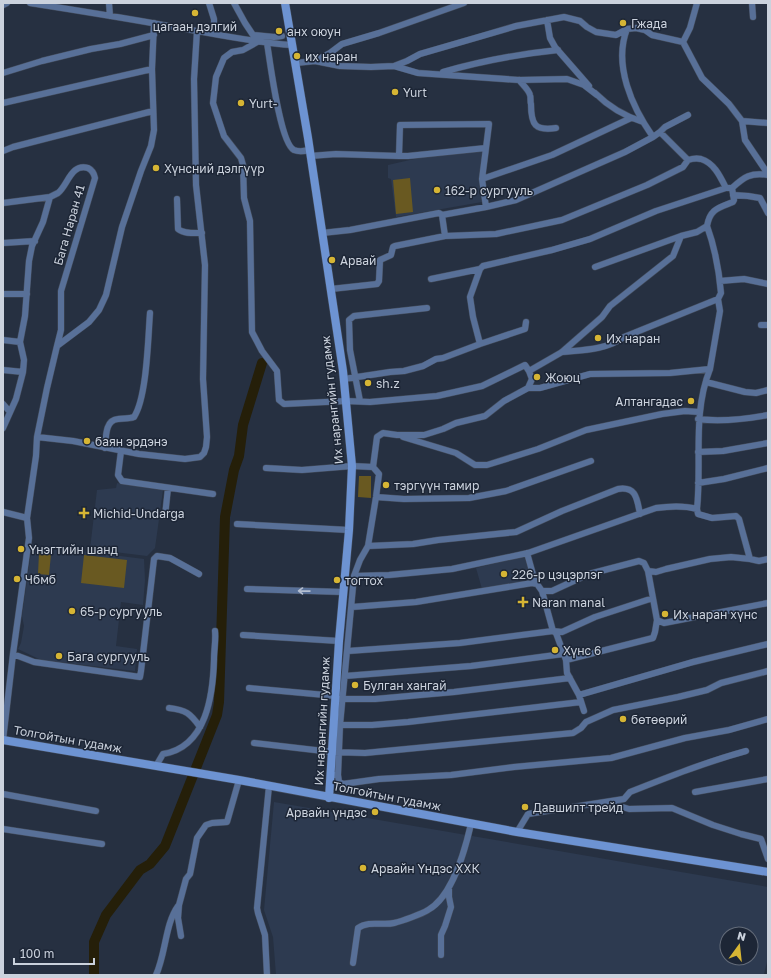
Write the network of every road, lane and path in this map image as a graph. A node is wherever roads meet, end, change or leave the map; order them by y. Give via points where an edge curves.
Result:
1 (7, 3) edge
2 (30, 3) edge
3 (110, 3) edge
4 (209, 3) edge
5 (234, 3) edge
6 (285, 3) edge
7 (464, 3) edge
8 (697, 3) edge
9 (752, 3) edge
10 (3, 5) edge
11 (110, 16) junction
12 (753, 17) dead end
13 (547, 20) junction
14 (154, 23) junction
15 (627, 29) junction
16 (197, 31) junction
17 (214, 34) junction
18 (154, 35) junction
19 (282, 36) dead end
20 (259, 41) junction
21 (683, 42) junction
22 (267, 43) junction
23 (292, 45) junction
24 (558, 50) junction
25 (315, 61) junction
26 (296, 63) junction
27 (394, 66) junction
28 (152, 69) junction
29 (3, 73) edge
30 (438, 73) junction
31 (519, 80) junction
32 (597, 95) junction
33 (3, 103) edge
34 (153, 111) junction
35 (688, 115) dead end
36 (631, 118) junction
37 (742, 121) junction
38 (643, 122) junction
39 (768, 123) edge
40 (556, 128) dead end
41 (660, 132) junction
42 (653, 137) junction
43 (486, 148) junction
44 (3, 151) edge
45 (310, 153) junction
46 (399, 156) junction
47 (688, 160) junction
48 (768, 174) edge
49 (482, 179) junction
50 (729, 188) junction
51 (733, 195) junction
52 (50, 197) junction
53 (177, 199) dead end
54 (3, 203) edge
55 (486, 207) junction
56 (768, 212) edge
57 (442, 215) junction
58 (707, 226) junction
59 (202, 233) junction
60 (322, 233) junction
61 (445, 236) junction
62 (681, 236) junction
63 (35, 241) junction
64 (3, 243) edge
65 (595, 267) dead end
66 (480, 269) junction
67 (431, 279) dead end
68 (720, 281) junction
69 (768, 284) edge
70 (331, 289) junction
71 (3, 294) edge
72 (27, 294) junction
73 (718, 299) junction
74 (427, 308) dead end
75 (150, 312) dead end
76 (526, 322) dead end
77 (761, 325) dead end
78 (768, 325) edge
79 (3, 340) edge
80 (20, 342) junction
81 (480, 344) junction
82 (57, 346) junction
83 (350, 350) junction
84 (340, 352) junction
85 (562, 352) junction
86 (710, 369) junction
87 (3, 370) edge
88 (529, 371) junction
89 (23, 372) junction
90 (354, 377) junction
91 (344, 379) junction
92 (706, 382) junction
93 (528, 388) junction
94 (768, 390) edge
95 (346, 401) junction
96 (360, 401) junction
97 (3, 404) edge
98 (10, 412) junction
99 (700, 412) junction
100 (768, 415) edge
101 (698, 419) junction
102 (3, 428) edge
103 (397, 435) junction
104 (37, 438) junction
105 (768, 443) edge
106 (105, 448) junction
107 (121, 451) junction
108 (698, 452) junction
109 (591, 462) dead end
110 (352, 466) junction
111 (373, 467) junction
112 (266, 468) dead end
113 (768, 468) edge
114 (698, 483) junction
115 (168, 488) junction
116 (214, 494) dead end
117 (376, 497) junction
118 (697, 509) junction
119 (3, 512) edge
120 (640, 514) junction
121 (165, 516) dead end
122 (27, 518) junction
123 (236, 524) dead end
124 (349, 530) junction
125 (368, 546) junction
126 (527, 553) junction
127 (750, 559) junction
128 (768, 559) edge
129 (648, 571) junction
130 (199, 574) dead end
131 (354, 576) junction
132 (534, 583) junction
133 (248, 589) dead end
134 (542, 591) junction
135 (343, 592) junction
136 (653, 598) junction
137 (768, 603) edge
138 (352, 607) junction
139 (657, 620) junction
140 (215, 631) dead end
141 (553, 631) junction
142 (243, 635) dead end
143 (339, 641) junction
144 (768, 644) edge
145 (348, 651) junction
146 (13, 654) junction
147 (565, 657) junction
148 (768, 671) edge
149 (345, 676) junction
150 (570, 678) junction
151 (249, 688) dead end
152 (579, 695) junction
153 (338, 698) junction
154 (581, 702) junction
155 (168, 708) dead end
156 (584, 711) dead end
157 (768, 719) edge
158 (337, 725) junction
159 (200, 727) junction
160 (3, 740) edge
161 (254, 743) dead end
162 (746, 751) dead end
163 (336, 752) junction
164 (160, 767) junction
165 (334, 775) junction
166 (768, 779) edge
167 (239, 780) junction
168 (269, 786) junction
169 (695, 792) dead end
170 (3, 794) edge
171 (329, 798) junction
172 (605, 802) junction
173 (96, 811) dead end
174 (471, 824) junction
175 (3, 829) edge
176 (517, 832) junction
177 (102, 844) dead end
178 (768, 859) edge
179 (768, 872) edge
180 (450, 886) junction
181 (179, 905) junction
182 (181, 936) dead end
183 (441, 955) dead end
184 (353, 963) dead end
185 (156, 975) edge
186 (267, 975) edge

1 - 10 street
2 - 11 street
3 - 11 street
4 - 17 street via 214,19
5 - 19 street via 253,35
6 - 23 main road, Их нарангийн гудамж
7 - 25 street via 342,44
8 - 21 street
9 - 12 street
11 - 14 street
13 - 15 street via 564,17 580,21 596,32 616,35
13 - 24 street via 550,38
13 - 27 street via 516,26 426,52
14 - 16 street
14 - 18 street
15 - 21 street via 645,30 652,35
15 - 38 street via 622,56 631,98
16 - 17 street
16 - 59 street via 194,79 196,170
17 - 20 street
18 - 28 street
18 - 29 street
20 - 22 street
20 - 95 street via 224,58 216,77 213,103 224,136 241,158 243,165 244,198 250,221 252,332 276,371 279,400 284,404
21 - 37 street via 702,78 729,104
22 - 23 street
22 - 45 street via 281,124 290,146 294,150
23 - 26 main road, Их нарангийн гудамж
24 - 30 street via 525,53
24 - 32 street
25 - 26 street
25 - 27 street via 340,66
26 - 45 main road, Их нарангийн гудамж
27 - 30 street via 418,73
28 - 33 street
28 - 34 street
30 - 31 street
31 - 32 street via 567,79 584,85
31 - 40 street via 530,94 533,123 539,128
32 - 36 street via 611,107
34 - 44 street
34 - 82 street via 154,130 151,146 122,227 106,295 99,310 88,322
35 - 41 street
36 - 38 street
36 - 49 street via 552,155
37 - 39 street
37 - 48 street via 745,140
38 - 42 street
41 - 42 street
41 - 47 street
42 - 55 street via 516,200
43 - 46 street
43 - 46 street via 490,125 487,123 400,125
43 - 49 street
45 - 46 street
45 - 60 main road, Их нарангийн гудамж
47 - 50 street via 700,159 712,165
47 - 61 street via 683,167 647,185 562,220 496,234
48 - 50 street via 753,174
49 - 55 street
50 - 51 street
50 - 66 street via 656,211 590,239 483,266
51 - 56 street via 760,198
51 - 58 street via 733,202 712,212
52 - 54 street
52 - 63 street
52 - 82 street, Бага Наран 41 via 59,192 79,168 84,167 94,174 83,221 61,291 61,330
53 - 59 street via 179,231
55 - 57 street
57 - 60 street via 439,213
57 - 61 street
58 - 62 street via 697,232
58 - 68 street via 714,243
59 - 107 street via 205,265 203,378 207,437 204,453 200,457 185,459
60 - 70 main road, Их нарангийн гудамж
61 - 70 street via 393,247 391,255 380,260 379,281 375,285
62 - 65 street
62 - 85 street via 673,256 610,306 602,317
63 - 64 street
63 - 72 street via 29,261
66 - 67 street
66 - 81 street via 470,297
68 - 69 street via 744,278
68 - 73 street via 721,293
70 - 84 main road, Их нарангийн гудамж
71 - 72 street
72 - 80 street
73 - 85 street via 624,337 618,342 600,348
73 - 86 street via 720,311
74 - 83 street via 354,316 349,320
75 - 106 street via 139,407 134,417 110,421
76 - 81 street via 525,329
77 - 78 street
79 - 80 street
80 - 89 street via 24,360
81 - 90 street via 436,359 424,366
82 - 104 street
83 - 84 street
83 - 90 street
84 - 91 main road, Их нарангийн гудамж
85 - 88 street
86 - 92 street
86 - 93 street via 670,373 590,374 540,388
87 - 89 street
88 - 93 street via 532,379
88 - 96 street via 526,365 482,386 437,396
89 - 98 street
90 - 91 street
90 - 96 street
91 - 95 main road, Их нарангийн гудамж
92 - 94 street via 756,393
92 - 99 street
93 - 103 street via 504,401 485,416 424,435
95 - 96 street
95 - 110 main road, Их нарангийн гудамж
97 - 98 street
98 - 102 street
99 - 101 street
99 - 103 street via 662,414 586,430 487,465 475,465 456,453
100 - 101 street via 754,418
101 - 108 street
103 - 111 street via 383,433 377,437
104 - 106 street via 73,441
104 - 122 street
105 - 108 street via 723,451
106 - 107 street
107 - 115 street via 118,475 122,481
108 - 114 street
109 - 117 street via 506,492 469,498
110 - 111 street
110 - 112 street via 302,470
110 - 124 main road, Их нарангийн гудамж
111 - 117 street via 379,474
113 - 114 street
114 - 118 street
115 - 116 street
115 - 121 street
117 - 125 street
118 - 120 street via 674,506 656,508
118 - 127 street via 698,514 712,518 736,516
119 - 122 street
120 - 125 street via 633,492 624,488 562,511 516,532 413,544
120 - 126 street
122 - 146 street via 29,538
123 - 124 street
124 - 135 main road, Их нарангийн гудамж
125 - 131 street
126 - 131 street via 444,570 389,576
126 - 132 street
127 - 128 street
127 - 129 street via 710,559 656,572
129 - 134 street via 644,563 639,561 589,574 552,592
129 - 136 street
130 - 146 street via 170,558 157,556 154,559 140,677 34,662
131 - 138 street
132 - 134 street via 541,587
132 - 138 street via 416,602
135 -> 133 street
134 - 141 street
135 - 143 main road, Их нарангийн гудамж
136 - 139 street
136 - 141 street via 595,617 562,632
137 - 139 street via 664,623
138 - 145 street
139 - 147 street via 653,638
140 - 159 street via 212,687
141 - 145 street via 460,643
141 - 147 street
142 - 143 street
143 - 153 main road, Их нарангийн гудамж
144 - 152 street via 693,662
145 - 149 street
146 - 160 street
147 - 149 street
147 - 150 street
148 - 163 street via 721,683 707,690 622,707 586,722 573,733 365,753
149 - 153 street
150 - 152 street
150 - 153 street via 375,699
151 - 153 street
152 - 154 street
153 - 158 main road, Их нарангийн гудамж
154 - 156 street
154 - 158 street via 386,724
155 - 159 street via 192,716
157 - 165 street via 611,758 451,776 379,779 343,784
158 - 163 main road, Их нарангийн гудамж
159 - 164 street via 185,745 163,754
160 - 164 main road, Толгойтын гудамж
161 - 163 street
162 - 172 street via 692,768 630,792 624,798
163 - 165 main road, Их нарангийн гудамж
164 - 167 main road, Толгойтын гудамж
165 - 171 main road, Их нарангийн гудамж
166 - 169 street
167 - 168 main road, Толгойтын гудамж
167 - 181 street via 227,822 206,825 197,838 190,874 186,879
168 - 171 main road, Толгойтын гудамж
168 - 186 street via 257,908 265,935
170 - 173 street
171 - 174 main road, Толгойтын гудамж
172 - 176 street via 528,814
172 - 178 street via 629,809 672,808 713,825 761,839
174 - 176 main road, Толгойтын гудамж
174 - 180 street
175 - 177 street
176 - 179 main road, Толгойтын гудамж
180 - 183 street via 451,907 441,935
180 - 184 street via 428,910 393,924 369,924 358,928
181 - 182 street
181 - 185 street via 172,914 163,957

